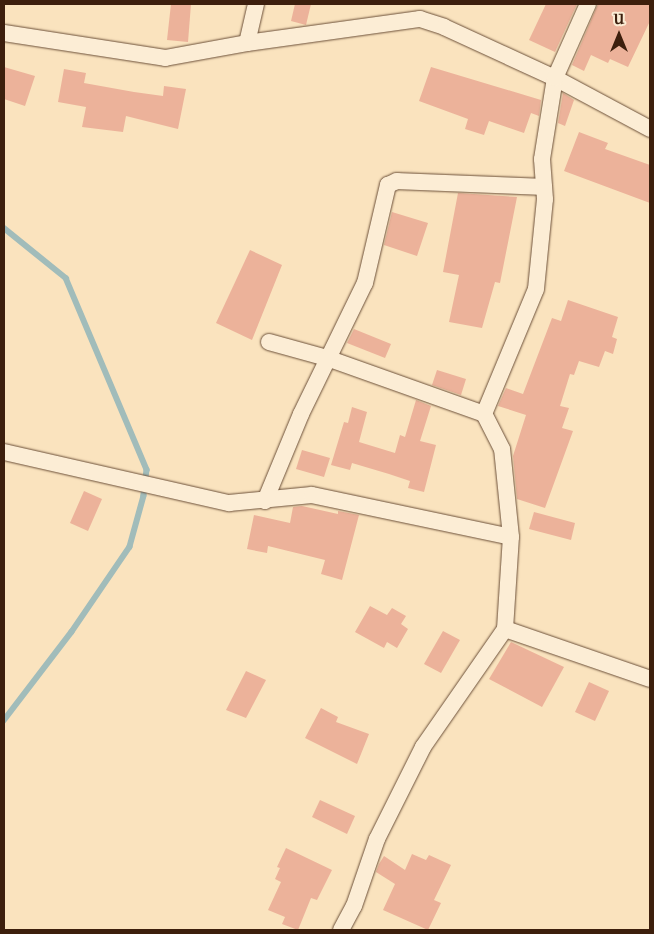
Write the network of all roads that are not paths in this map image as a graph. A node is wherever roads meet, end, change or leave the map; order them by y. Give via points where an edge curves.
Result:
1 (256, 4) edge
2 (588, 4) edge
3 (4, 33) edge
4 (247, 43) junction
5 (555, 78) junction
6 (650, 129) edge
7 (544, 187) junction
8 (269, 342) dead end
9 (327, 358) junction
10 (484, 414) junction
11 (4, 452) edge
12 (265, 501) junction
13 (510, 537) junction
14 (505, 629) junction
15 (650, 679) edge
16 (341, 930) edge

1 - 4 street
2 - 5 street
3 - 4 street via 165,58
4 - 5 street via 420,19
5 - 6 street
5 - 7 street via 542,159
7 - 9 street via 397,181 388,186 365,283
7 - 10 street via 536,289
8 - 9 street
9 - 10 street
9 - 12 street
10 - 13 street via 502,449
11 - 12 street via 229,502
12 - 13 street via 312,495
13 - 14 street
14 - 15 street
14 - 16 street via 423,748 377,839 354,906

